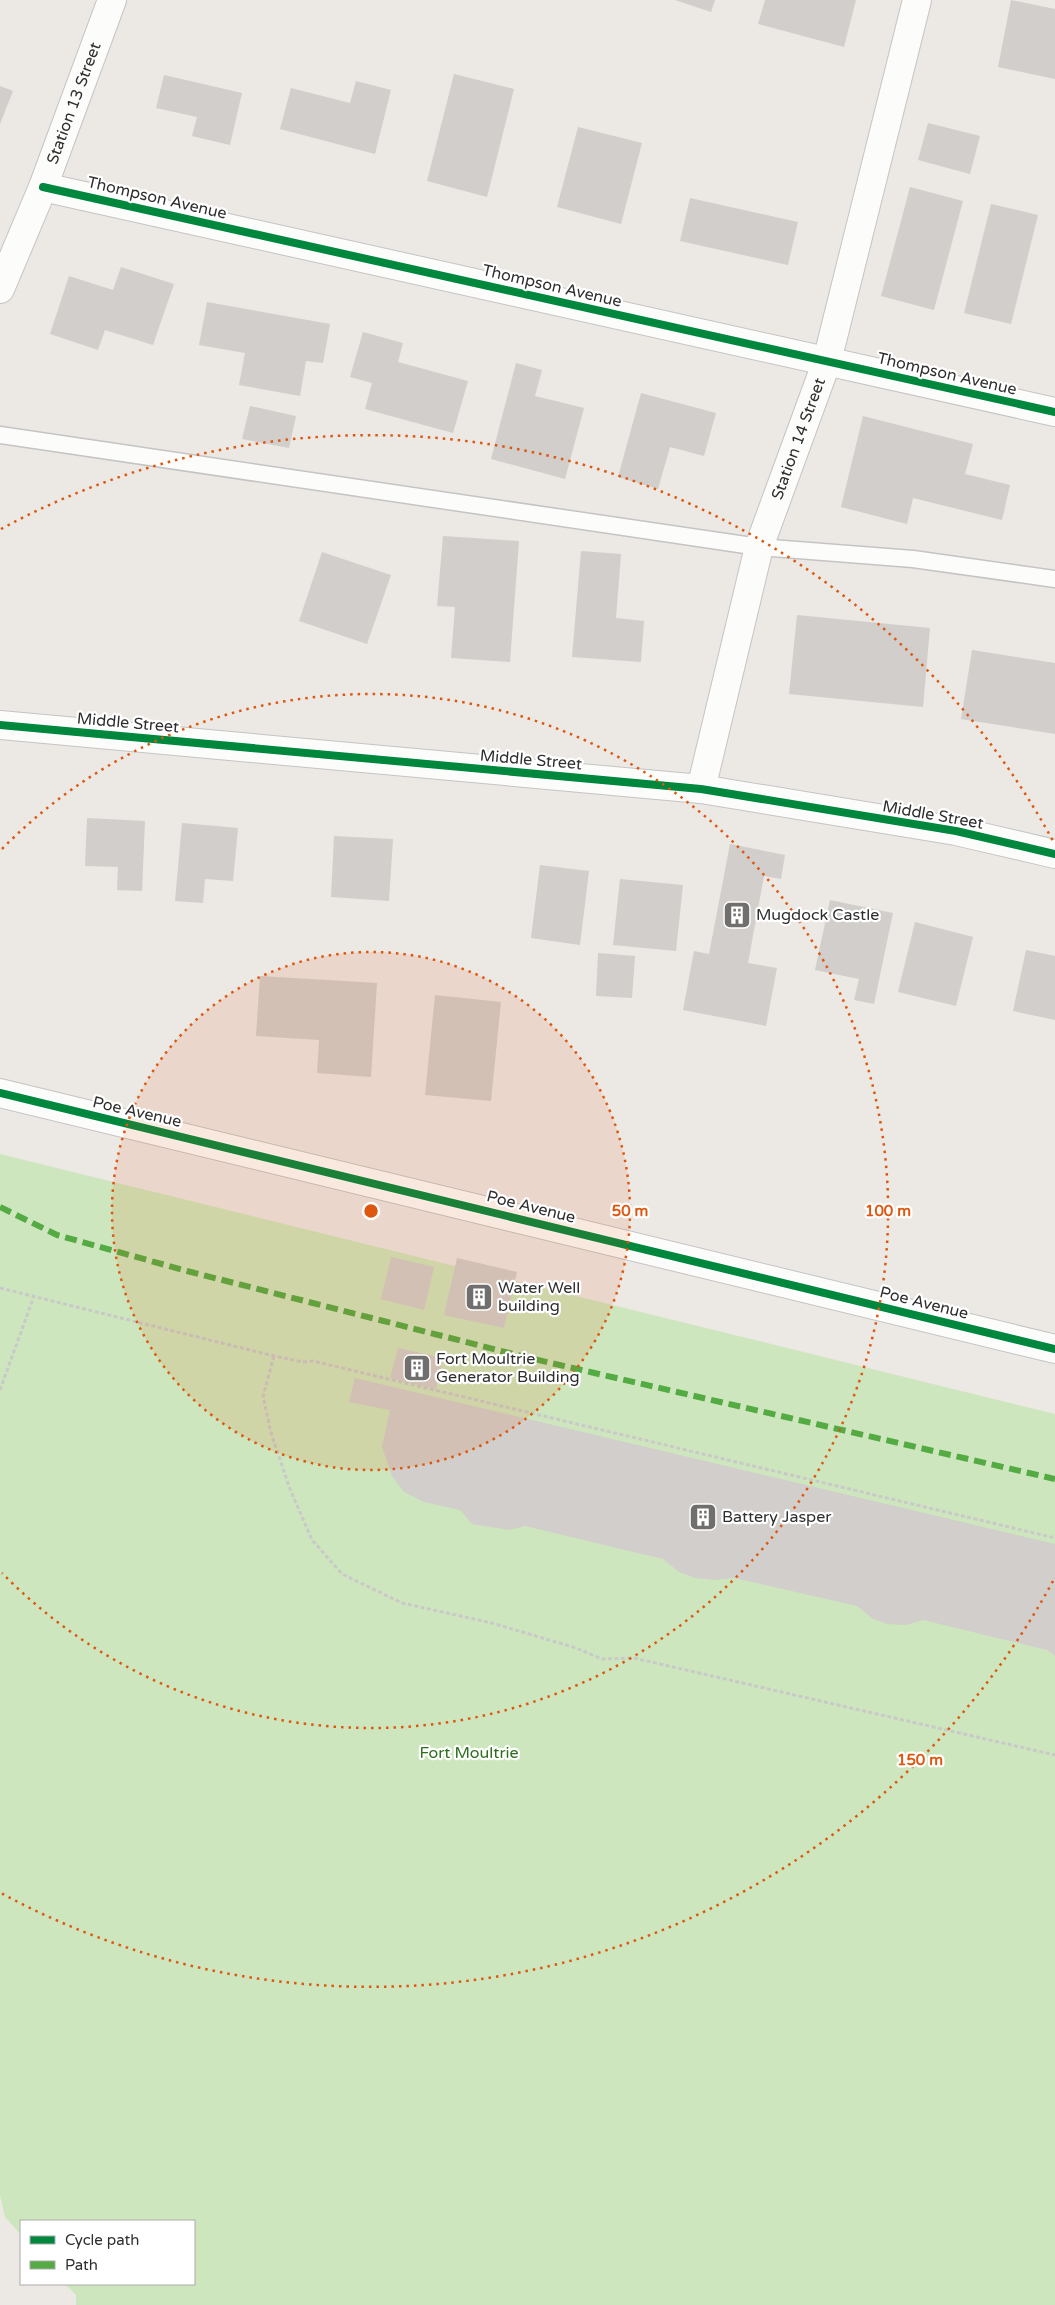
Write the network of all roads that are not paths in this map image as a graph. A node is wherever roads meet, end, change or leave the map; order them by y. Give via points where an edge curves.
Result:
1 (112, 0) edge
2 (917, 0) edge
3 (43, 187) junction
4 (0, 289) edge
5 (826, 361) junction
6 (1055, 412) edge
7 (0, 435) edge
8 (759, 546) junction
9 (1055, 579) edge
10 (0, 725) edge
11 (701, 789) junction
12 (1055, 854) edge
13 (0, 1093) edge
14 (1055, 1349) edge

1 - 3 street, Station 13 Street
2 - 5 street, Station 14 Street
3 - 4 street, Station 13 Street
3 - 5 street, Thompson Avenue
5 - 6 street, Thompson Avenue
5 - 8 street, Station 14 Street
7 - 8 lane
8 - 9 lane via 913,559
8 - 11 street, Station 14 Street
10 - 11 street, Middle Street
11 - 12 street, Middle Street via 956,831
13 - 14 street, Poe Avenue

